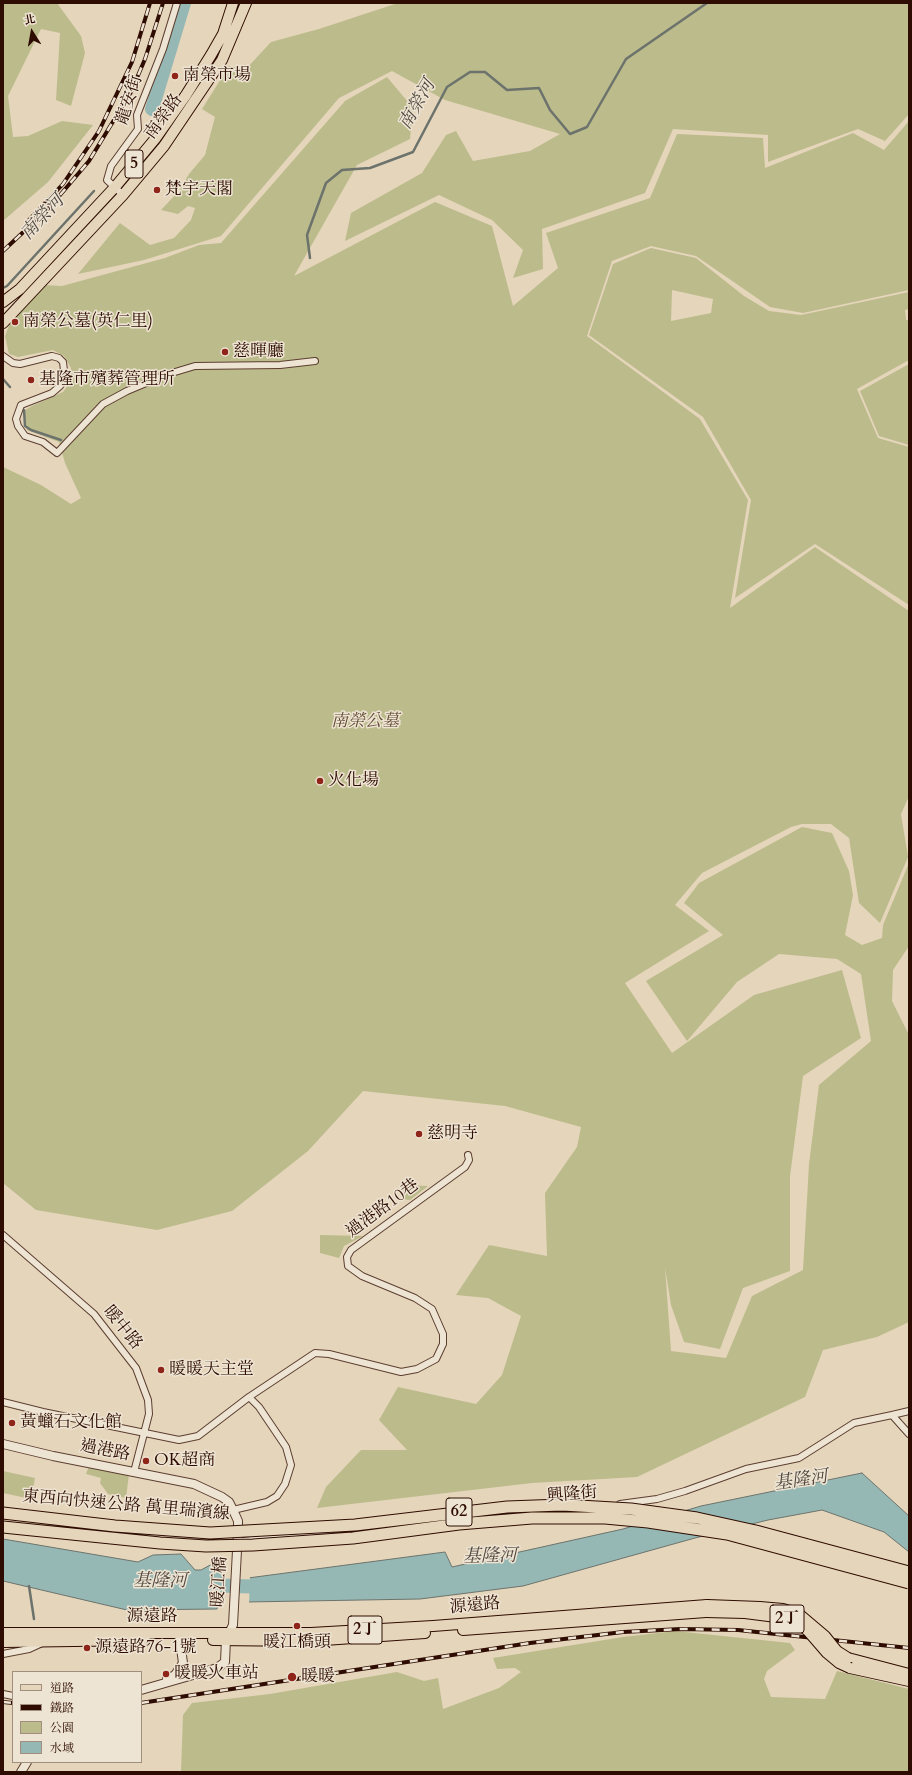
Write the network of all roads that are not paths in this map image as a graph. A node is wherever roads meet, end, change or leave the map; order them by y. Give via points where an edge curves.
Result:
1 (177, 3) edge
2 (233, 3) edge
3 (246, 3) edge
4 (116, 187) junction
5 (123, 195) junction
6 (3, 302) edge
7 (3, 323) edge
8 (3, 356) edge
9 (314, 361) dead end
10 (468, 1155) dead end
11 (3, 1235) edge
12 (249, 1397) junction
13 (3, 1402) edge
14 (909, 1411) edge
15 (892, 1415) junction
16 (144, 1432) junction
17 (909, 1434) edge
18 (3, 1444) edge
19 (134, 1472) junction
20 (233, 1510) junction
21 (3, 1513) edge
22 (3, 1527) edge
23 (238, 1541) junction
24 (909, 1572) edge
25 (909, 1583) edge
26 (229, 1632) junction
27 (3, 1633) edge
28 (179, 1636) junction
29 (22, 1637) junction
30 (46, 1641) junction
31 (3, 1642) edge
32 (3, 1654) edge
33 (849, 1663) junction
34 (909, 1674) edge
35 (909, 1681) edge
36 (161, 1683) junction
37 (142, 1690) edge
38 (26, 1763) edge
39 (21, 1772) edge

1 - 4 street, 龍安街 via 163,49 137,115 138,129 111,166 107,180
2 - 4 main road, 南榮路 / 5 via 223,34 186,95
3 - 5 main road, 南榮路 / 5 via 222,60 164,146
4 - 5 street, 龍安街
4 - 6 main road, 南榮路 / 5 via 38,271
5 - 7 main road, 南榮路 / 5
8 - 9 street via 13,363 20,364 52,356 63,362 65,379 60,386 52,393 21,405 16,418 25,436 43,442 57,453 103,404 165,375 195,366 280,365
10 - 12 street, 過港路10巷 via 466,1167 351,1250 347,1257 348,1266 362,1276 415,1298 432,1309 443,1334 443,1344 436,1359 417,1369 401,1372 329,1354 315,1353
11 - 16 street, 暖中路 via 94,1314 136,1368 148,1400 149,1414
12 - 16 street via 198,1436 178,1440
12 - 20 street via 259,1407 286,1447 291,1465 285,1484 277,1496 267,1502
13 - 16 street
14 - 15 street, 興隆街
15 - 17 street
15 - 23 street, 興隆街 via 854,1423 800,1458 746,1470 658,1499
16 - 19 street, 暖中路
18 - 19 street, 過港路
19 - 20 street, 過港路 via 194,1484 222,1497 229,1502
20 - 23 street, 過港路 via 238,1521
21 - 24 highway, 東西向快速公路 萬里瑞濱線 / 62, bridge via 115,1526 210,1533 355,1525 507,1507 562,1505 631,1509 697,1518 756,1531
22 - 25 highway, 東西向快速公路 萬里瑞濱線 / 62, bridge via 214,1546 299,1543 532,1518 605,1518 727,1534
23 - 26 street, 暖江橋
26 - 28 main road, 源遠路 / 2丁
26 - 33 main road, 源遠路 / 2丁, bridge via 310,1641 707,1609 792,1620 808,1631 839,1663
26 - 36 street, 暖江橋 via 225,1662 222,1665
27 - 29 main road, 2丁
28 - 29 main road, 源遠路 / 2丁
28 - 30 main road, 源遠路 / 2丁
28 - 36 street via 183,1663 175,1675
29 - 30 main road, 源遠路 / 2丁
29 - 31 main road, 2丁
30 - 32 street, 源遠路 via 29,1650
33 - 34 main road, 源遠路 / 2丁
33 - 35 main road, 源遠路 / 2丁
36 - 37 street
38 - 39 street

